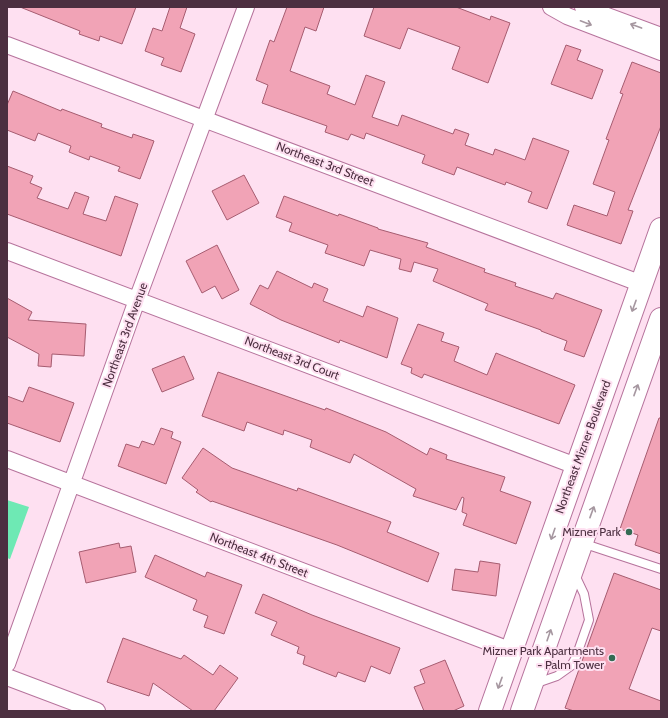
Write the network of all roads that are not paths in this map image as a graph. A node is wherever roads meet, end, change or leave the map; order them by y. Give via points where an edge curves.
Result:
1 (246, 7) edge
2 (551, 7) edge
3 (583, 7) edge
4 (608, 24) junction
5 (661, 36) edge
6 (7, 45) edge
7 (661, 52) edge
8 (204, 118) junction
9 (661, 229) edge
10 (7, 251) edge
11 (642, 284) junction
12 (137, 300) junction
13 (661, 319) edge
14 (7, 459) edge
15 (576, 466) junction
16 (72, 483) junction
17 (582, 542) junction
18 (661, 569) edge
19 (572, 570) junction
20 (530, 599) junction
21 (512, 651) junction
22 (7, 664) edge
23 (7, 678) edge
24 (532, 684) junction
25 (525, 710) edge
26 (97, 711) edge
27 (490, 711) edge

1 - 8 street, Northeast 3rd Avenue
2 -> 4 street via 567,16
3 - 4 street
5 -> 4 street
4 - 7 street
6 - 8 street, Northeast 3rd Street
8 - 11 street, Northeast 3rd Street
8 - 12 street, Northeast 3rd Avenue
9 - 11 main road, Northeast Mizner Boulevard
10 - 12 street, Northeast 3rd Court
11 -> 15 main road, Northeast Mizner Boulevard
12 - 15 street, Northeast 3rd Court
12 - 16 street, Northeast 3rd Avenue
17 -> 13 main road
14 - 16 street, Northeast 4th Street
15 - 17 main road via 575,532
15 -> 20 main road, Northeast Mizner Boulevard
16 - 21 street, Northeast 4th Street
16 - 22 street, Northeast 3rd Avenue
17 - 18 lane
17 - 19 main road
24 -> 19 main road
19 - 24 lane via 584,594 589,620 579,650 571,666 557,676
20 - 21 main road, Northeast Mizner Boulevard
20 - 25 main road via 531,637 518,690
21 -> 27 main road, Northeast Mizner Boulevard
23 - 26 street
24 - 25 main road

